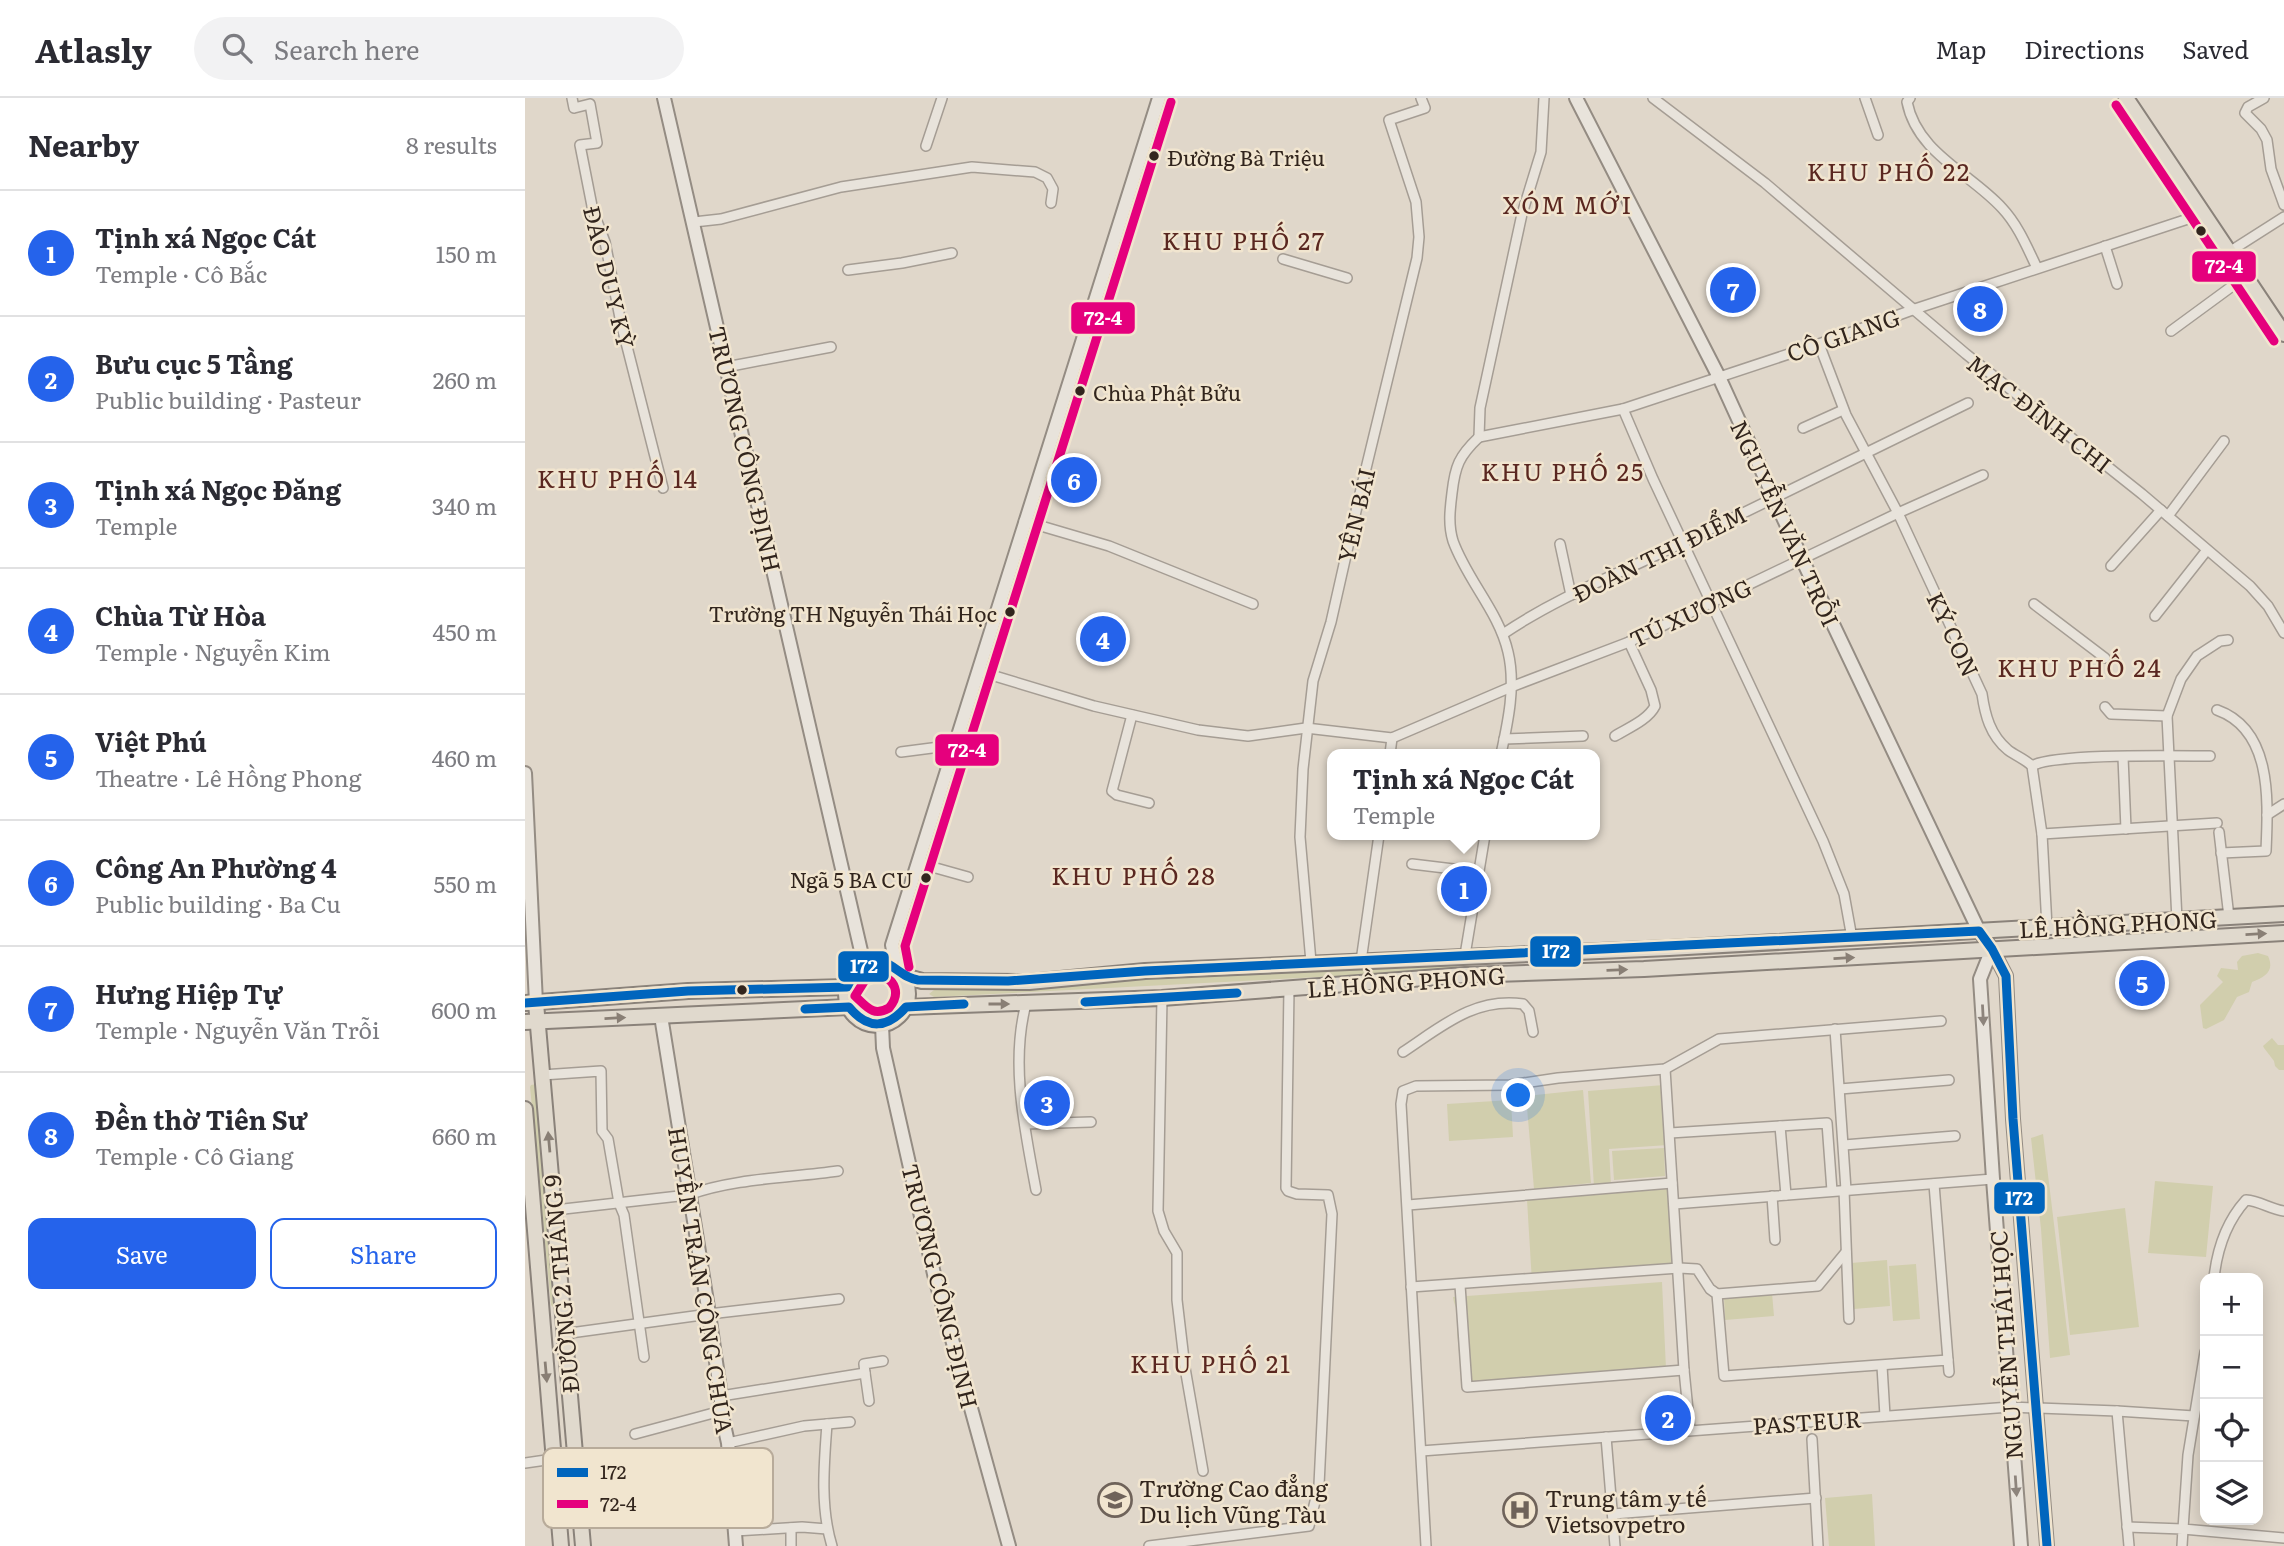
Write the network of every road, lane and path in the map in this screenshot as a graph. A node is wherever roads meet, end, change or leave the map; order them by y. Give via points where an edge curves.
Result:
1 (572, 98) edge
2 (664, 98) edge
3 (941, 98) edge
4 (1159, 98) edge
5 (1421, 98) edge
6 (1544, 98) edge
7 (1576, 98) edge
8 (1653, 98) edge
9 (1865, 98) edge
10 (1910, 98) edge
11 (2126, 98) edge
12 (2264, 98) edge
13 (1878, 135) dead end
14 (926, 146) dead end
15 (1051, 203) dead end
16 (2284, 205) edge
17 (2203, 214) junction
18 (2284, 217) edge
19 (694, 222) junction
20 (2105, 246) junction
21 (2229, 252) junction
22 (952, 253) dead end
23 (1283, 259) dead end
24 (2038, 268) junction
25 (848, 270) dead end
26 (2246, 276) junction
27 (1347, 278) dead end
28 (2116, 285) dead end
29 (1915, 309) junction
30 (2171, 331) dead end
31 (2284, 334) edge
32 (1819, 344) junction
33 (831, 347) dead end
34 (726, 367) junction
35 (1719, 377) junction
36 (1968, 403) dead end
37 (1623, 409) junction
38 (1843, 410) junction
39 (1803, 428) dead end
40 (1479, 437) junction
41 (2224, 441) dead end
42 (1867, 453) junction
43 (1983, 475) dead end
44 (663, 488) dead end
45 (1775, 496) junction
46 (1898, 513) junction
47 (2165, 513) junction
48 (1024, 521) junction
49 (1683, 543) junction
50 (1560, 544) dead end
51 (2207, 550) junction
52 (1802, 559) junction
53 (2111, 566) dead end
54 (1571, 595) junction
55 (1711, 603) junction
56 (1253, 604) dead end
57 (2034, 604) dead end
58 (2155, 616) dead end
59 (2284, 633) edge
60 (1503, 634) junction
61 (2228, 640) dead end
62 (1629, 642) junction
63 (2105, 658) dead end
64 (978, 671) junction
65 (1511, 687) junction
66 (2105, 707) dead end
67 (2217, 710) dead end
68 (1132, 715) junction
69 (2167, 716) junction
70 (1306, 729) junction
71 (1583, 736) dead end
72 (1615, 736) dead end
73 (1392, 738) junction
74 (1504, 739) junction
75 (955, 745) junction
76 (1391, 749) edge
77 (1502, 749) edge
78 (901, 752) dead end
79 (2170, 756) junction
80 (2210, 756) dead end
81 (2123, 757) junction
82 (2032, 766) junction
83 (525, 773) edge
84 (526, 802) edge
85 (1149, 803) dead end
86 (2284, 804) edge
87 (2267, 814) junction
88 (2173, 825) junction
89 (2126, 829) junction
90 (2042, 834) junction
91 (1378, 840) edge
92 (1484, 840) edge
93 (2221, 853) junction
94 (918, 863) junction
95 (1412, 864) dead end
96 (1478, 872) junction
97 (968, 877) dead end
98 (2284, 914) edge
99 (2224, 918) junction
100 (2178, 920) junction
101 (2047, 927) junction
102 (2020, 929) junction
103 (1979, 931) junction
104 (2284, 933) edge
105 (2221, 936) junction
106 (1852, 938) junction
107 (2021, 947) junction
108 (1992, 949) junction
109 (1465, 955) junction
110 (1361, 961) junction
111 (1311, 962) junction
112 (866, 964) junction
113 (900, 973) junction
114 (1465, 975) junction
115 (847, 987) junction
116 (1289, 989) junction
117 (1162, 998) junction
118 (531, 1003) edge
119 (1025, 1004) junction
120 (849, 1007) junction
121 (906, 1007) junction
122 (661, 1016) junction
123 (1941, 1021) dead end
124 (531, 1022) edge
125 (882, 1025) junction
126 (1835, 1029) junction
127 (1533, 1032) dead end
128 (1403, 1052) dead end
129 (1665, 1069) junction
130 (542, 1075) junction
131 (1949, 1080) dead end
132 (1840, 1089) junction
133 (525, 1109) edge
134 (1091, 1122) dead end
135 (1025, 1124) junction
136 (1780, 1126) junction
137 (1669, 1133) junction
138 (1955, 1136) dead end
139 (1844, 1145) junction
140 (838, 1171) dead end
141 (2018, 1177) junction
142 (1993, 1180) junction
143 (1672, 1183) junction
144 (1934, 1184) junction
145 (1035, 1189) dead end
146 (1845, 1190) junction
147 (1832, 1191) junction
148 (688, 1195) junction
149 (1786, 1195) junction
150 (1772, 1196) junction
151 (619, 1203) junction
152 (1674, 1204) junction
153 (530, 1205) edge
154 (1408, 1205) junction
155 (555, 1210) junction
156 (2284, 1211) edge
157 (1775, 1240) dead end
158 (1846, 1252) junction
159 (1679, 1268) junction
160 (2215, 1273) edge
161 (1459, 1285) junction
162 (1411, 1287) junction
163 (1717, 1294) junction
164 (839, 1299) dead end
165 (709, 1314) junction
166 (1849, 1319) dead end
167 (639, 1324) junction
168 (563, 1334) junction
169 (543, 1336) junction
170 (645, 1357) dead end
171 (1948, 1360) junction
172 (883, 1361) dead end
173 (1882, 1366) junction
174 (1684, 1370) junction
175 (865, 1373) junction
176 (1949, 1373) dead end
177 (2200, 1379) edge
178 (721, 1396) junction
179 (869, 1401) dead end
180 (2010, 1407) junction
181 (2036, 1409) junction
182 (721, 1411) junction
183 (2117, 1411) junction
184 (1885, 1416) junction
185 (2193, 1416) junction
186 (850, 1422) dead end
187 (827, 1424) junction
188 (1691, 1430) junction
189 (635, 1434) dead end
190 (1606, 1437) junction
191 (1812, 1438) dead end
192 (728, 1443) junction
193 (552, 1448) edge
194 (574, 1448) edge
195 (728, 1448) edge
196 (1421, 1451) junction
197 (543, 1460) edge
198 (525, 1463) edge
199 (1203, 1471) dead end
200 (1816, 1498) junction
201 (1613, 1514) junction
202 (2127, 1527) junction
203 (560, 1528) edge
204 (581, 1528) edge
205 (736, 1528) edge
206 (791, 1528) junction
207 (2183, 1528) junction
208 (827, 1529) junction
209 (736, 1531) junction
210 (2284, 1538) edge
211 (561, 1546) edge
212 (583, 1546) edge
213 (736, 1546) edge
214 (791, 1546) edge
215 (832, 1546) edge
216 (1009, 1546) edge
217 (1149, 1546) edge
218 (1426, 1546) edge
219 (1615, 1546) edge
220 (1818, 1546) edge
221 (2021, 1546) edge
222 (2047, 1546) edge
223 (2129, 1546) edge
224 (2182, 1546) edge

1 - 44 street, ĐÀO DUY KỲ via 573,108 590,104 597,143 580,145
2 - 19 main road, TRƯƠNG CÔNG ĐỊNH
3 - 14 street
4 - 48 main road
5 - 70 street, YÊN BÁI via 1425,108 1389,120 1416,202 1417,258 1313,681
6 - 40 street via 1541,152 1522,214 1481,408
7 - 35 main road, NGUYỄN VĂN TRỖI
8 - 29 street, MẠC ĐĨNH CHI via 1765,183
9 - 13 street
10 - 24 street via 1908,108 1920,135 2009,216
11 - 17 main road
12 - 16 street via 2245,113 2267,140
15 - 19 street via 1053,188 1035,172 972,167 841,187
17 - 20 street, CÔ GIANG
17 - 21 main road
18 - 21 street
19 - 34 main road, TRƯƠNG CÔNG ĐỊNH
20 - 24 street, CÔ GIANG
20 - 28 street
21 - 26 main road
22 - 25 street
23 - 27 street
24 - 29 street, CÔ GIANG
26 - 30 street
26 - 31 main road
29 - 32 street, CÔ GIANG
29 - 47 street, MẠC ĐĨNH CHI
32 - 35 street, CÔ GIANG
32 - 38 street, KÝ CON
33 - 34 street
34 - 112 main road, TRƯƠNG CÔNG ĐỊNH
35 - 37 street, CÔ GIANG
35 - 45 main road, NGUYỄN VĂN TRỖI
36 - 42 street, ĐOÀN THỊ ĐIỂM
37 - 40 street, CÔ GIANG
37 - 49 street
38 - 39 street
38 - 42 street, KÝ CON
40 - 60 street via 1457,461 1450,522 1460,555
41 - 47 street
42 - 45 street, ĐOÀN THỊ ĐIỂM
42 - 46 street, KÝ CON
43 - 46 street, TÚ XƯƠNG
45 - 49 street, ĐOÀN THỊ ĐIỂM
45 - 52 main road, NGUYỄN VĂN TRỖI
46 - 52 street, TÚ XƯƠNG
46 - 82 street, KÝ CON via 1982,694 1985,717 1995,736
47 - 51 street, MẠC ĐĨNH CHI
47 - 53 street
48 - 56 street via 1109,547
48 - 64 main road
49 - 54 street, ĐOÀN THỊ ĐIỂM
49 - 55 street
50 - 54 street
51 - 58 street
51 - 59 street, MẠC ĐĨNH CHI via 2250,586
52 - 55 street, TÚ XƯƠNG
52 - 103 main road, NGUYỄN VĂN TRỖI
54 - 60 street, ĐOÀN THỊ ĐIỂM
55 - 62 street, TÚ XƯƠNG
55 - 106 street via 1823,841 1844,894
57 - 63 street
60 - 65 street
61 - 69 street via 2197,656 2181,679
62 - 65 street, TÚ XƯƠNG
62 - 72 street via 1655,706
64 - 68 street
64 - 75 main road
65 - 73 street, TÚ XƯƠNG
65 - 74 street
66 - 69 street via 2111,714
67 - 87 street via 2237,719 2252,740 2261,761
68 - 70 street via 1248,736
68 - 85 street via 1112,791
69 - 79 street
70 - 73 street
70 - 111 street, YÊN BÁI via 1300,837
71 - 74 street
73 - 76 street
74 - 77 street
75 - 78 street
75 - 94 main road
79 - 80 street
79 - 81 street
79 - 88 street
81 - 82 street via 2039,761
81 - 89 street
82 - 90 street
83 - 84 main road
84 - 118 main road
86 - 87 street
87 - 93 street via 2266,851
88 - 89 street
88 - 93 street via 2218,827
88 - 100 street
89 - 90 street
90 - 101 street
91 - 110 street
92 - 96 street
93 - 99 street
94 - 97 street
94 - 113 main road via 892,945
95 - 96 street
96 - 109 street
98 - 99 main road, LÊ HỒNG PHONG
99 - 100 main road, LÊ HỒNG PHONG
99 - 105 main road
100 - 101 main road, LÊ HỒNG PHONG
101 - 102 main road, LÊ HỒNG PHONG
102 - 103 main road, LÊ HỒNG PHONG
102 - 107 main road
103 - 106 main road, LÊ HỒNG PHONG
103 - 108 main road, NGUYỄN VĂN TRỖI
105 -> 104 main road, LÊ HỒNG PHONG
105 - 107 main road, LÊ HỒNG PHONG
106 - 109 main road, LÊ HỒNG PHONG
107 - 108 main road, LÊ HỒNG PHONG
114 -> 108 main road, LÊ HỒNG PHONG
108 - 141 main road, NGUYỄN THÁI HỌC via 2006,976
108 -> 142 main road, NGUYỄN THÁI HỌC via 1980,979
109 - 110 main road, LÊ HỒNG PHONG
109 - 114 main road
110 - 111 main road, LÊ HỒNG PHONG
111 - 113 main road, LÊ HỒNG PHONG via 1029,982 922,981
112 - 113 main road via 887,964
112 - 115 main road
113 - 121 main road via 908,986
114 - 116 main road, LÊ HỒNG PHONG
115 - 118 main road via 688,991
115 - 120 main road
116 - 117 main road, LÊ HỒNG PHONG
116 - 217 street via 1286,1188 1290,1193 1328,1195 1332,1214 1319,1485 1309,1527
117 - 119 main road, LÊ HỒNG PHONG
117 - 199 street via 1157,1211 1177,1253 1185,1368
118 - 124 main road, ĐƯỜNG 2 THÁNG 9
121 -> 119 main road, LÊ HỒNG PHONG
119 - 135 street via 1020,1025
120 - 122 main road
120 - 125 main road via 862,1021
121 - 125 main road via 892,1022
124 -> 122 main road
122 - 148 main road, HUYỀN TRÂN CÔNG CHÚA
123 - 126 street
124 - 130 main road, ĐƯỜNG 2 THÁNG 9
125 - 216 main road, TRƯƠNG CÔNG ĐỊNH via 883,1048 934,1274
126 - 129 street via 1720,1039
126 - 132 street
127 - 128 street via 1523,1004 1481,1006
129 - 137 street
129 - 154 street via 1510,1085 1408,1088 1400,1098
130 - 151 street via 601,1071 602,1131 608,1139
155 -> 130 main road, ĐƯỜNG 2 THÁNG 9
131 - 132 street
132 - 139 street
133 - 153 main road, ĐƯỜNG 2 THÁNG 9
134 - 135 street
135 - 145 street
136 - 137 street
136 - 147 street via 1827,1123
136 - 149 street
137 - 143 street
138 - 139 street
139 - 146 street
140 - 148 street
141 - 142 main road
141 - 181 main road, NGUYỄN THÁI HỌC
142 - 144 street
142 - 180 main road, NGUYỄN THÁI HỌC
143 - 152 street
143 - 154 street
144 - 146 street
144 - 171 street
146 - 147 street
146 - 158 street
147 - 149 street
148 - 151 street
148 - 165 main road, HUYỀN TRÂN CÔNG CHÚA
149 - 150 street
150 - 152 street
150 - 157 street
151 - 155 street
151 - 167 street
152 - 159 street
153 - 169 main road, ĐƯỜNG 2 THÁNG 9
154 - 162 street
155 - 168 main road, ĐƯỜNG 2 THÁNG 9
156 - 160 street via 2246,1200 2224,1237
158 - 163 street via 1818,1286
158 - 166 street
159 - 161 street
159 - 163 street via 1697,1269
159 - 174 street
161 - 162 street
161 - 174 street via 1467,1387
162 - 196 street
163 - 173 street via 1724,1376
164 - 165 street
165 - 167 street
165 - 178 main road, HUYỀN TRÂN CÔNG CHÚA
167 - 168 street
167 - 170 street
168 - 169 main road
168 - 194 main road, ĐƯỜNG 2 THÁNG 9
169 -> 193 main road, ĐƯỜNG 2 THÁNG 9
171 - 173 street
171 - 176 street
172 - 175 street via 864,1364
173 - 184 street
174 - 188 street
175 - 178 street
175 - 179 street
177 - 185 street
178 - 182 main road, HUYỀN TRÂN CÔNG CHÚA
180 - 181 street, PASTEUR
180 - 184 street, PASTEUR
180 -> 221 main road, NGUYỄN THÁI HỌC
181 - 183 street, PASTEUR
181 - 222 main road, NGUYỄN THÁI HỌC
182 - 189 street
182 - 192 main road, HUYỀN TRÂN CÔNG CHÚA
183 - 185 street, PASTEUR
183 - 202 street
184 - 188 street, PASTEUR
185 - 207 street
186 - 187 street
187 - 192 street
187 - 208 street
188 - 190 street, PASTEUR
190 - 196 street, PASTEUR
190 - 201 street
191 - 200 street
192 - 195 main road, HUYỀN TRÂN CÔNG CHÚA
196 - 218 street
197 - 198 street
200 - 201 street
200 - 220 street
201 - 219 street
202 - 207 street
202 - 223 street
203 - 211 main road, ĐƯỜNG 2 THÁNG 9
204 - 212 main road, ĐƯỜNG 2 THÁNG 9
205 - 209 main road, HUYỀN TRÂN CÔNG CHÚA
206 - 208 street
206 - 209 street
206 - 214 street
207 - 210 street
207 - 224 street
208 - 215 street
209 - 213 main road, HUYỀN TRÂN CÔNG CHÚA

